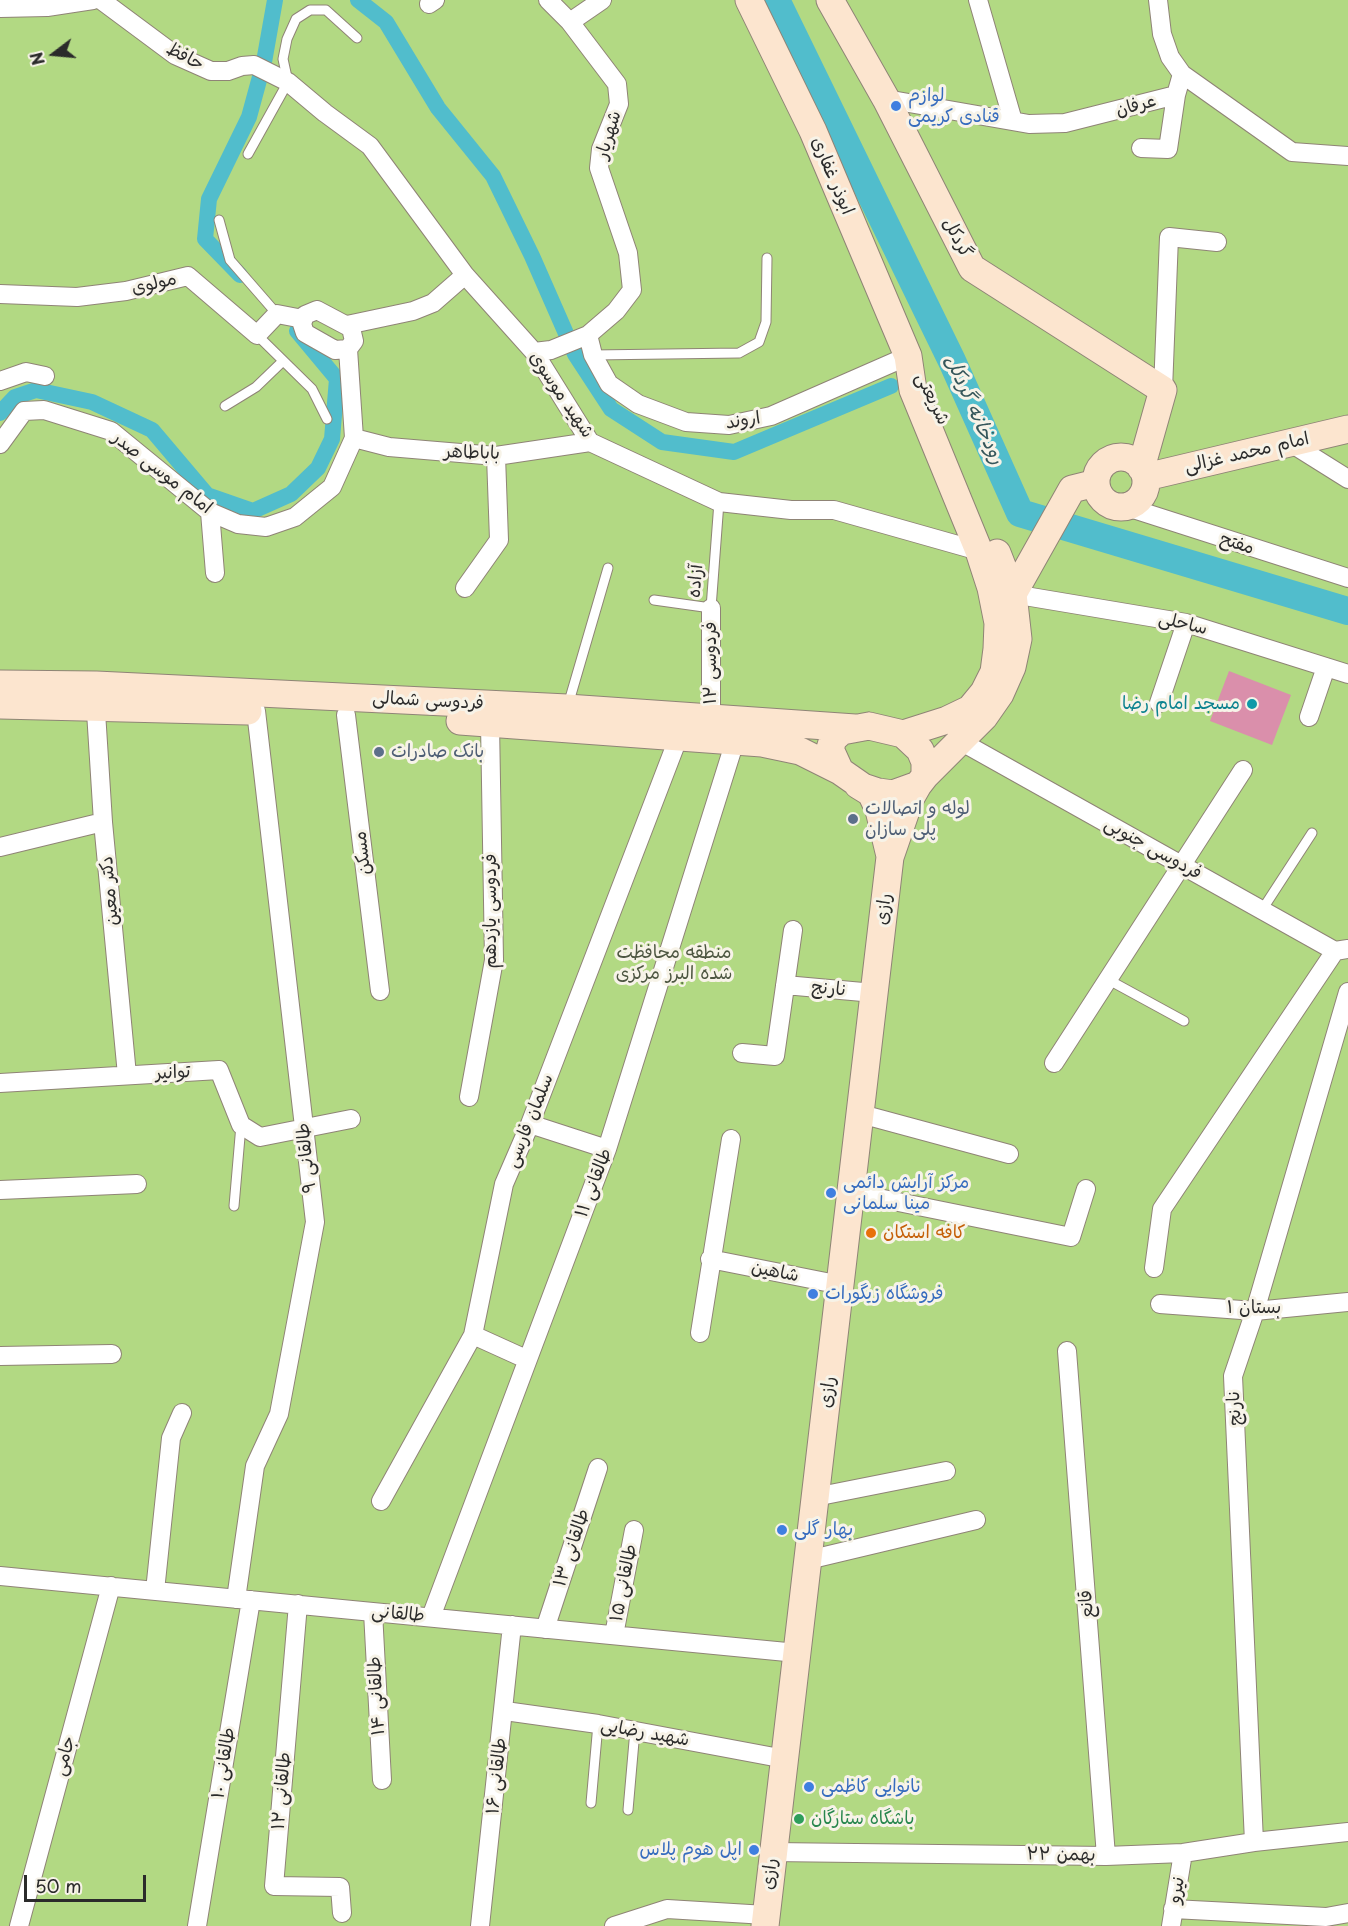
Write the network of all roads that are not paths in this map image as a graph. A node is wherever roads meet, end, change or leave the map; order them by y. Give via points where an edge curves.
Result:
1 (93, 0) edge
2 (101, 0) edge
3 (548, 0) edge
4 (602, 0) edge
5 (749, 0) edge
6 (830, 0) edge
7 (978, 0) edge
8 (1158, 0) edge
9 (0, 8) edge
10 (570, 22) junction
11 (357, 38) dead end
12 (1182, 74) junction
13 (284, 80) junction
14 (1176, 95) junction
15 (886, 99) junction
16 (1013, 121) junction
17 (1141, 148) dead end
18 (248, 154) dead end
19 (1348, 156) edge
20 (219, 220) dead end
21 (1217, 243) dead end
22 (767, 258) dead end
23 (465, 275) junction
24 (0, 294) edge
25 (277, 314) junction
26 (303, 320) junction
27 (347, 325) junction
28 (257, 335) junction
29 (584, 337) junction
30 (348, 349) junction
31 (543, 351) junction
32 (593, 355) junction
33 (908, 356) junction
34 (283, 361) junction
35 (45, 376) dead end
36 (0, 381) edge
37 (1163, 390) junction
38 (225, 406) dead end
39 (327, 420) dead end
40 (1348, 429) edge
41 (354, 438) junction
42 (590, 442) junction
43 (1289, 442) junction
44 (0, 444) edge
45 (496, 456) junction
46 (1143, 472) junction
47 (1348, 479) edge
48 (1084, 486) junction
49 (719, 502) junction
50 (1126, 507) junction
51 (210, 512) junction
52 (979, 550) junction
53 (608, 568) dead end
54 (215, 573) dead end
55 (1348, 578) edge
56 (465, 588) dead end
57 (1013, 594) junction
58 (654, 600) dead end
59 (711, 608) junction
60 (1186, 623) junction
61 (1326, 667) junction
62 (1348, 674) edge
63 (0, 684) edge
64 (95, 696) junction
65 (1159, 703) dead end
66 (0, 705) edge
67 (567, 708) junction
68 (256, 711) junction
69 (346, 715) junction
70 (1309, 717) dead end
71 (711, 718) junction
72 (490, 723) junction
73 (855, 728) junction
74 (903, 734) junction
75 (679, 736) junction
76 (735, 741) junction
77 (960, 741) junction
78 (1243, 770) dead end
79 (845, 775) junction
80 (922, 781) junction
81 (104, 822) junction
82 (1312, 833) dead end
83 (0, 847) edge
84 (890, 857) junction
85 (1180, 864) junction
86 (1263, 910) junction
87 (793, 930) dead end
88 (1342, 950) edge
89 (1107, 979) junction
90 (785, 985) junction
91 (380, 991) dead end
92 (1348, 992) edge
93 (874, 993) junction
94 (1184, 1021) dead end
95 (742, 1053) dead end
96 (1054, 1063) dead end
97 (127, 1075) junction
98 (0, 1083) edge
99 (469, 1097) dead end
100 (861, 1114) junction
101 (351, 1119) dead end
102 (531, 1124) junction
103 (242, 1125) junction
104 (304, 1128) junction
105 (731, 1139) dead end
106 (607, 1149) junction
107 (1009, 1154) dead end
108 (137, 1184) dead end
109 (1086, 1189) dead end
110 (0, 1190) edge
111 (849, 1192) junction
112 (234, 1206) dead end
113 (710, 1259) junction
114 (1154, 1268) dead end
115 (841, 1285) junction
116 (1348, 1302) edge
117 (1160, 1304) dead end
118 (1255, 1311) junction
119 (700, 1333) dead end
120 (473, 1335) junction
121 (1067, 1351) dead end
122 (112, 1354) dead end
123 (0, 1356) edge
124 (526, 1359) junction
125 (182, 1413) dead end
126 (598, 1468) dead end
127 (946, 1471) dead end
128 (815, 1497) junction
129 (381, 1501) dead end
130 (976, 1520) dead end
131 (634, 1530) dead end
132 (808, 1560) junction
133 (0, 1576) edge
134 (111, 1586) junction
135 (155, 1591) junction
136 (243, 1599) junction
137 (298, 1605) junction
138 (373, 1612) junction
139 (431, 1617) junction
140 (512, 1625) junction
141 (545, 1629) junction
142 (614, 1635) junction
143 (797, 1653) junction
144 (505, 1711) junction
145 (598, 1724) junction
146 (635, 1730) junction
147 (785, 1759) junction
148 (382, 1780) dead end
149 (591, 1803) dead end
150 (628, 1810) dead end
151 (1348, 1832) edge
152 (1254, 1842) junction
153 (772, 1852) junction
154 (1184, 1853) junction
155 (1106, 1856) junction
156 (1348, 1912) edge
157 (342, 1913) dead end
158 (1172, 1917) edge
159 (766, 1921) edge
160 (19, 1926) edge
161 (196, 1926) edge
162 (480, 1926) edge
163 (614, 1926) edge

1 - 9 street
2 - 13 street, حافظ via 175,55 211,71 254,65
3 - 10 street, شهریار
4 - 10 street
5 - 33 street, ابوذر غفاری via 813,131
6 - 15 street, گردکل
7 - 16 street
8 - 12 street via 1166,46
10 - 29 street, شهریار via 617,84 619,104 601,150 599,168 628,253 632,290 616,310
11 - 13 lane via 327,10 310,10 297,19 287,39
12 - 14 street, عرفان
12 - 19 street via 1292,152
13 - 18 lane
13 - 23 street, شهید موسوی via 370,146
14 - 16 street, عرفان via 1065,123
14 - 17 street via 1168,149
15 - 16 street, عرفان
15 - 37 street, گردکل via 972,268
20 - 25 lane via 230,260
21 - 37 street via 1169,237
22 - 32 lane via 766,322 759,342 739,353
23 - 27 street via 433,303
23 - 31 street, شهید موسوی
24 - 28 street, مولوی via 77,297 126,291 188,276
25 - 26 street
25 - 28 street
26 - 27 street via 308,312 317,310
26 - 30 street via 303,329 309,336 335,350
27 - 30 street, امام موسی صدر via 354,337
28 - 34 lane
29 - 31 street
29 - 32 street, اروند
30 - 41 street, امام موسی صدر
31 - 42 street, شهید موسوی
32 - 33 street, اروند via 609,384 638,404 686,422 729,425 771,416
33 - 52 street, شریعتی via 913,390
33 - 57 street, شریعتی via 928,384
34 - 38 lane via 256,387
34 - 39 lane via 312,389
35 - 36 street via 26,372
37 - 46 street
40 - 43 street, امام محمد غزالی
41 - 45 street, باباطاهر via 389,447
41 - 51 street, امام موسی صدر via 332,487 295,517 266,527 238,524
42 - 45 street, باباطاهر
42 - 49 street, شهید موسوی
43 - 46 street, امام محمد غزالی
43 - 47 street
44 - 51 street, امام موسی صدر via 24,411 44,410 111,431
45 - 56 street via 499,540
46 - 48 street via 1128,458 1110,460
46 - 50 street via 1144,492
48 - 50 street via 1109,505
48 - 57 street
49 - 52 street, شهید موسوی via 834,510
49 - 59 lane, آزاده
50 - 55 street, مفتح
51 - 54 street
52 - 74 street, شریعتی via 998,623 994,672 970,709
53 - 67 lane
57 - 60 street, ساحلی
57 - 77 street, شریعتی via 1017,639 1012,668 984,717
58 - 59 lane, آزاده
59 - 71 street, فردوسی ۱۲
60 - 61 street, ساحلی
60 - 65 street
61 - 62 street, ساحلی
61 - 70 street
63 - 64 street, فردوسی شمالی
64 - 66 street, فردوسی شمالی
64 - 67 street, فردوسی شمالی
64 - 68 street, فردوسی شمالی
64 - 81 street, دکتر معین
67 - 71 street, فردوسی شمالی
68 - 69 street, فردوسی شمالی
68 - 104 street, طالقانی ۹
69 - 72 street, فردوسی شمالی
69 - 91 street, مسکن
71 - 73 street, فردوسی شمالی
72 - 75 street, فردوسی شمالی
72 - 99 street, فردوسی یازدهم via 494,960
73 - 74 street via 884,727
73 - 79 street via 842,731 830,748
74 - 80 street via 921,750 926,762
75 - 76 street, فردوسی شمالی
75 - 102 street, سلمان فارسی
76 - 79 street, فردوسی شمالی via 800,751
76 - 106 street, طالقانی ۱۱
77 - 80 street, شریعتی
77 - 85 street, فردوسی جنوبی
78 - 85 street
79 - 80 street via 878,792 893,794
79 - 84 street via 871,793
80 - 84 street via 902,819
81 - 83 street
81 - 97 street, دکتر معین
82 - 86 lane
84 - 93 street, رازی
85 - 86 street, فردوسی جنوبی
85 - 89 street
86 - 88 street, فردوسی جنوبی
87 - 90 street
88 - 114 street via 1162,1209
89 - 94 lane
89 - 96 street
90 - 93 street, نارنج
90 - 95 street via 776,1056
92 - 118 street, نارنج
93 - 100 street, رازی
97 - 98 street, توانیر
97 - 103 street, توانیر via 219,1071
100 - 107 street
100 - 111 street, رازی
101 - 104 street
102 - 106 street
102 - 120 street, سلمان فارسی via 504,1184
103 - 104 street via 260,1137
103 - 112 lane
104 - 136 street, طالقانی ۹ via 315,1222 279,1414 255,1466
105 - 113 street
106 - 124 street, طالقانی ۱۱
108 - 110 street
109 - 111 street via 1071,1237
111 - 115 street, رازی
113 - 115 street, شاهین
113 - 119 street
115 - 128 street, رازی
116 - 118 street, بستان ۱
117 - 118 street, بستان ۱
118 - 152 street, نارنج via 1233,1376
120 - 124 street
120 - 129 street, سلمان فارسی
121 - 155 street, قانع
122 - 123 street
124 - 139 street, طالقانی ۱۱
125 - 135 street via 171,1438
126 - 141 street, طالقانی ۱۳
127 - 128 street
128 - 132 street, رازی
130 - 132 street
131 - 142 street, طالقانی ۱۵
132 - 143 street, رازی
133 - 134 street, طالقانی
134 - 135 street, طالقانی
134 - 160 street, جامی
135 - 136 street, طالقانی
136 - 137 street, طالقانی
136 - 161 street, طالقانی ۱۰
137 - 138 street, طالقانی
137 - 157 street, طالقانی ۱۲ via 274,1886 340,1887
138 - 139 street, طالقانی
138 - 148 street, طالقانی ۱۴
139 - 140 street, طالقانی
140 - 141 street, طالقانی
140 - 144 street, طالقانی ۱۶
141 - 142 street, طالقانی
142 - 143 street, طالقانی
143 - 147 street, رازی
144 - 145 street, شهید رضایی
144 - 162 street, طالقانی ۱۶
145 - 146 street, شهید رضایی
145 - 149 lane
146 - 147 street, شهید رضایی
146 - 150 lane
147 - 153 street, رازی
151 - 152 street, ۲۲ بهمن
152 - 154 street, ۲۲ بهمن
153 - 155 street, ۲۲ بهمن
153 - 159 street, رازی
154 - 155 street, ۲۲ بهمن
154 - 158 street, نیرو
156 - 158 street via 1326,1917
159 - 163 street via 667,1909

